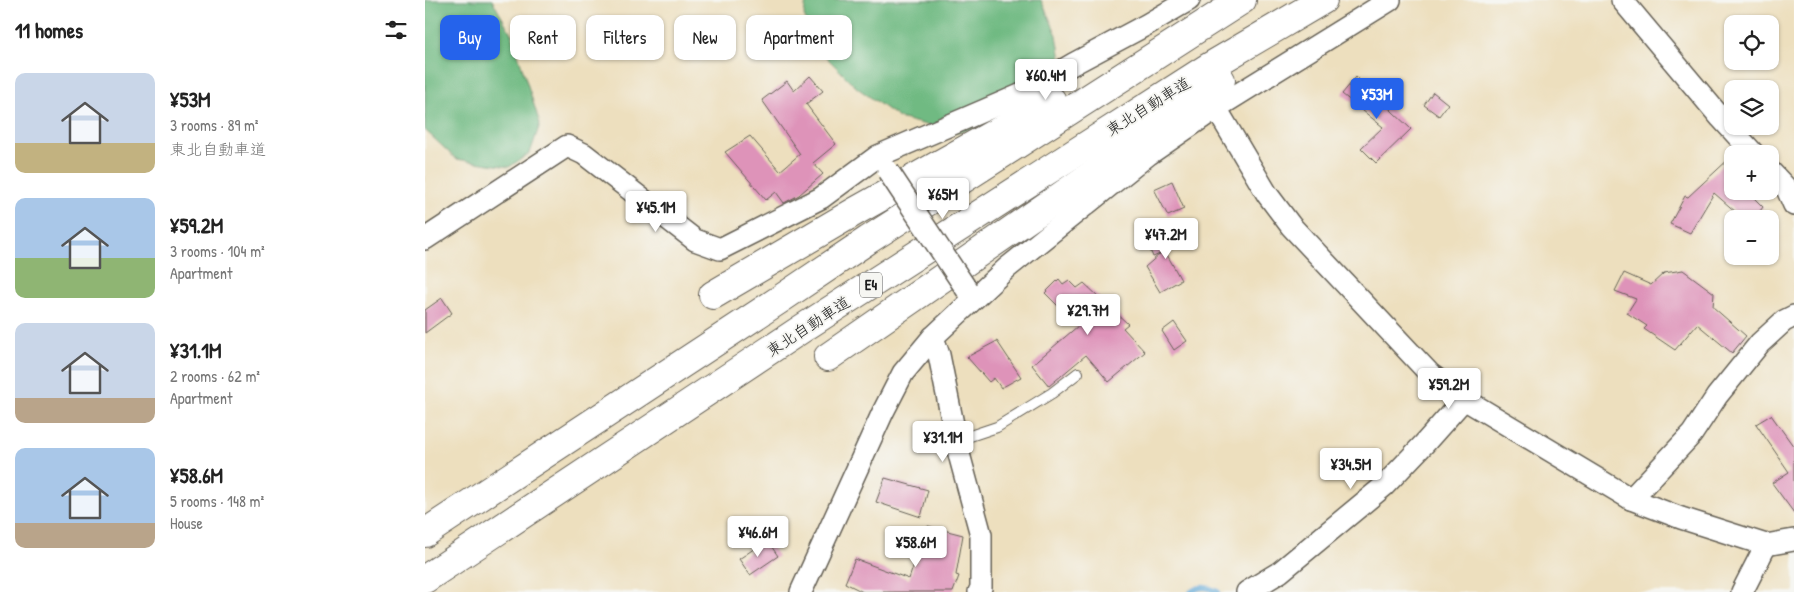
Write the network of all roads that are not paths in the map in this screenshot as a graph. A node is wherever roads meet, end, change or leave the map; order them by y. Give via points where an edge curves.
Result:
1 (1189, 0) edge
2 (1323, 0) edge
3 (1329, 0) edge
4 (1390, 0) edge
5 (1623, 0) edge
6 (1238, 3) edge
7 (1216, 108) junction
8 (1746, 145) edge
9 (883, 163) junction
10 (1779, 181) edge
11 (1794, 204) edge
12 (425, 239) edge
13 (713, 295) dead end
14 (970, 295) junction
15 (1794, 316) edge
16 (933, 337) junction
17 (828, 357) dead end
18 (1078, 374) dead end
19 (1464, 399) junction
20 (958, 440) junction
21 (1631, 499) junction
22 (425, 533) edge
23 (1794, 540) edge
24 (1766, 545) junction
25 (425, 579) edge
26 (1250, 591) edge
27 (801, 592) edge
28 (979, 592) edge
29 (1742, 592) edge

1 - 9 street via 1020,96
2 - 25 highway, 東北自動車道 / E4 via 1209,67 901,265
3 - 17 highway via 1097,171
4 - 7 street
5 - 8 street
6 - 13 highway via 1097,76
6 - 22 highway, E4 via 868,240
7 - 14 street via 1149,154
7 - 19 street via 1267,194 1291,226 1430,374
9 - 12 street via 720,249 695,240 585,154 567,146
9 - 14 street, bridge
10 - 11 street
14 - 16 street
15 - 21 street via 1760,343 1691,434
16 - 20 street
16 - 27 street via 903,373
18 - 20 lane via 997,427
19 - 21 street
19 - 26 street via 1383,486 1280,572
20 - 28 street via 981,535
21 - 24 street
23 - 24 street
24 - 29 street

